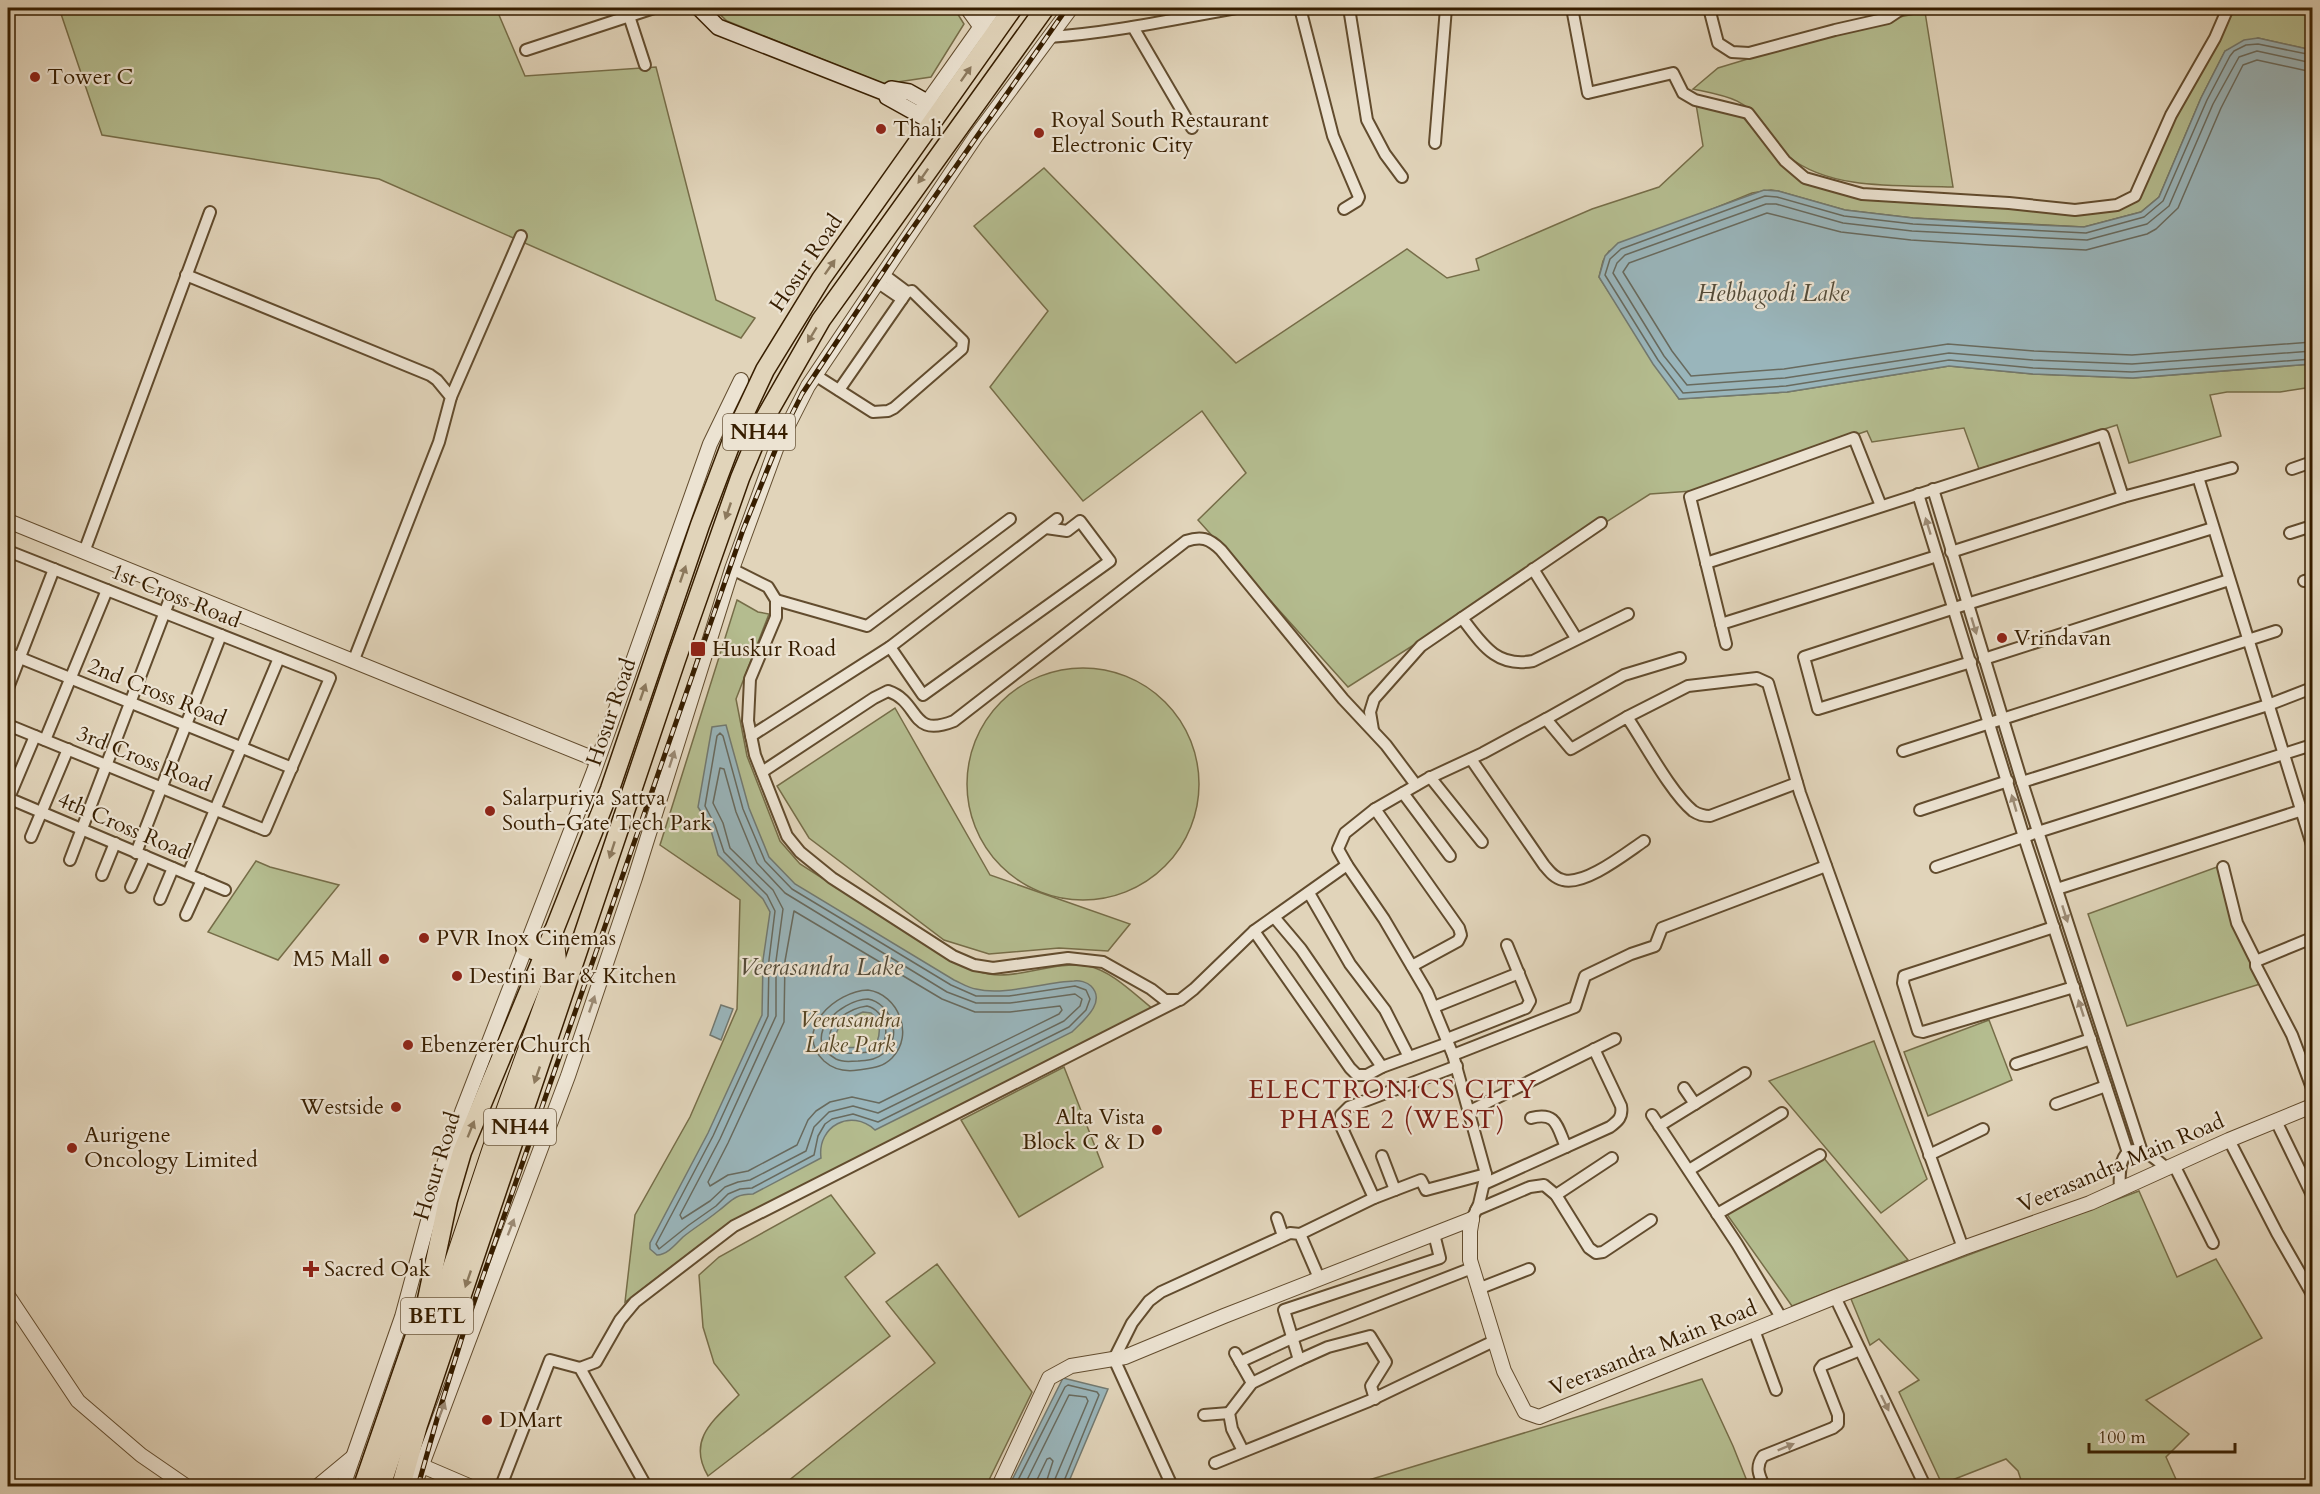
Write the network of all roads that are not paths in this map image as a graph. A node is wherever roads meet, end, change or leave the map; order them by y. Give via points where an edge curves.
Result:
1 (654, 8) edge
2 (699, 8) edge
3 (967, 8) edge
4 (994, 8) edge
5 (1013, 8) edge
6 (1045, 8) edge
7 (1071, 8) edge
8 (1236, 8) edge
9 (1300, 8) edge
10 (1349, 8) edge
11 (1446, 8) edge
12 (1572, 8) edge
13 (1709, 8) edge
14 (1903, 8) edge
15 (2228, 8) edge
16 (628, 16) junction
17 (1133, 27) junction
18 (985, 33) junction
19 (1049, 37) junction
20 (526, 50) dead end
21 (645, 65) dead end
22 (930, 112) junction
23 (1192, 128) dead end
24 (1435, 143) dead end
25 (1402, 177) dead end
26 (1344, 208) dead end
27 (210, 212) dead end
28 (521, 236) dead end
29 (186, 275) junction
30 (880, 278) junction
31 (904, 295) junction
32 (815, 375) junction
33 (749, 383) junction
34 (839, 390) junction
35 (451, 397) junction
36 (2313, 462) edge
37 (2232, 468) dead end
38 (2292, 469) dead end
39 (2198, 477) junction
40 (1933, 489) junction
41 (1918, 494) junction
42 (2123, 496) junction
43 (1881, 506) junction
44 (1010, 519) dead end
45 (1057, 519) dead end
46 (8, 521) edge
47 (1601, 523) dead end
48 (2313, 526) edge
49 (1046, 528) junction
50 (2213, 528) junction
51 (2290, 533) dead end
52 (8, 550) edge
53 (84, 552) junction
54 (1951, 552) junction
55 (1937, 556) junction
56 (1706, 563) junction
57 (54, 569) junction
58 (732, 569) junction
59 (1533, 569) junction
60 (2229, 580) junction
61 (174, 588) junction
62 (107, 590) junction
63 (776, 600) junction
64 (1967, 604) junction
65 (1954, 608) junction
66 (164, 613) junction
67 (1628, 614) dead end
68 (1462, 618) junction
69 (1721, 624) junction
70 (2276, 631) dead end
71 (221, 635) junction
72 (1576, 638) junction
73 (2247, 640) junction
74 (1726, 644) dead end
75 (890, 647) junction
76 (8, 653) edge
77 (20, 657) junction
78 (279, 658) junction
79 (1680, 658) dead end
80 (1984, 658) junction
81 (353, 662) junction
82 (1971, 662) junction
83 (70, 678) junction
84 (8, 688) edge
85 (2313, 688) edge
86 (130, 702) junction
87 (2268, 705) junction
88 (1627, 717) junction
89 (1546, 719) junction
90 (2002, 720) junction
91 (1991, 723) junction
92 (8, 725) edge
93 (186, 725) junction
94 (1373, 730) junction
95 (751, 736) junction
96 (40, 738) junction
97 (2313, 745) edge
98 (242, 748) junction
99 (68, 749) junction
100 (1903, 751) dead end
101 (2283, 754) junction
102 (1471, 759) junction
103 (597, 760) junction
104 (106, 765) junction
105 (618, 767) junction
106 (292, 768) junction
107 (762, 772) junction
108 (638, 775) junction
109 (1430, 777) junction
110 (2008, 782) junction
111 (2022, 782) junction
112 (1797, 783) junction
113 (1416, 785) junction
114 (162, 788) junction
115 (1403, 793) junction
116 (8, 799) edge
117 (2307, 808) edge
118 (216, 809) junction
119 (1376, 810) junction
120 (1920, 810) dead end
121 (42, 812) junction
122 (82, 829) junction
123 (2038, 832) junction
124 (31, 837) dead end
125 (2024, 837) junction
126 (1644, 841) dead end
127 (1482, 842) dead end
128 (115, 843) junction
129 (2313, 845) edge
130 (141, 854) junction
131 (1449, 856) dead end
132 (70, 860) dead end
133 (1347, 866) junction
134 (1826, 866) junction
135 (1936, 867) dead end
136 (2223, 867) dead end
137 (173, 868) junction
138 (188, 874) junction
139 (102, 875) dead end
140 (202, 880) junction
141 (131, 887) dead end
142 (2057, 889) junction
143 (225, 890) dead end
144 (1309, 893) junction
145 (160, 899) dead end
146 (186, 915) dead end
147 (1274, 917) junction
148 (2054, 927) junction
149 (1254, 931) junction
150 (553, 933) junction
151 (2313, 938) edge
152 (1507, 945) dead end
153 (525, 946) junction
154 (544, 954) junction
155 (2256, 961) junction
156 (1412, 966) junction
157 (1519, 973) junction
158 (2073, 987) junction
159 (1180, 1000) junction
160 (1434, 1007) junction
161 (1615, 1039) dead end
162 (2091, 1039) junction
163 (1448, 1041) junction
164 (1594, 1049) junction
165 (1453, 1054) junction
166 (1409, 1057) junction
167 (2016, 1064) dead end
168 (1457, 1066) junction
169 (1382, 1067) junction
170 (1745, 1073) dead end
171 (1684, 1088) dead end
172 (2313, 1088) edge
173 (2108, 1090) junction
174 (2122, 1090) junction
175 (1695, 1104) junction
176 (2056, 1104) dead end
177 (2313, 1107) edge
178 (1470, 1111) junction
179 (1782, 1113) dead end
180 (1652, 1115) dead end
181 (1531, 1118) dead end
182 (2276, 1121) junction
183 (1659, 1126) junction
184 (1983, 1129) dead end
185 (2229, 1140) junction
186 (1566, 1147) junction
187 (2141, 1149) junction
188 (2128, 1153) junction
189 (1820, 1155) dead end
190 (1929, 1155) junction
191 (1382, 1156) dead end
192 (1612, 1158) dead end
193 (2171, 1167) junction
194 (1689, 1170) junction
195 (1485, 1179) junction
196 (1395, 1190) junction
197 (2120, 1190) junction
198 (1556, 1195) junction
199 (2313, 1195) edge
200 (1374, 1198) junction
201 (1717, 1214) junction
202 (1474, 1215) junction
203 (1277, 1218) dead end
204 (1651, 1220) dead end
205 (1300, 1234) junction
206 (1434, 1234) junction
207 (1283, 1236) junction
208 (2213, 1243) dead end
209 (1963, 1248) junction
210 (1472, 1269) junction
211 (1528, 1269) dead end
212 (1319, 1278) junction
213 (1478, 1289) junction
214 (2313, 1294) edge
215 (8, 1296) edge
216 (1835, 1297) junction
217 (1782, 1319) junction
218 (1754, 1330) junction
219 (1292, 1338) junction
220 (1494, 1341) junction
221 (1860, 1350) junction
222 (1114, 1359) junction
223 (1299, 1360) junction
224 (580, 1368) junction
225 (1252, 1383) junction
226 (1776, 1390) dead end
227 (1375, 1399) junction
228 (1229, 1413) junction
229 (1204, 1415) dead end
230 (1243, 1452) junction
231 (353, 1457) junction
232 (415, 1462) junction
233 (1215, 1463) dead end
234 (186, 1486) edge
235 (318, 1486) edge
236 (343, 1486) edge
237 (363, 1486) edge
238 (380, 1486) edge
239 (401, 1486) edge
240 (414, 1486) edge
241 (469, 1486) edge
242 (501, 1486) edge
243 (646, 1486) edge
244 (999, 1486) edge
245 (1172, 1486) edge
246 (1764, 1486) edge
247 (1925, 1486) edge

1 - 16 street
2 - 22 main road via 718,27 886,93 891,89 903,90
3 - 18 street
4 - 18 street
5 - 18 highway, Hosur Road / NH44
6 -> 108 highway, Hosur Road / NH44 via 821,320 770,409 740,478
7 - 19 street
8 - 17 street
9 - 26 street via 1333,136 1359,197
10 - 25 street via 1367,120
11 - 24 street
12 - 15 street via 1588,93 1673,73 1683,93 1695,100 1748,113 1785,161 1804,178 1862,194 2075,210 2117,205 2134,196 2171,115
13 - 14 street via 1718,43 1732,52 1749,53 1888,18
16 - 20 street
16 - 21 street
17 - 19 street
17 - 23 street
18 - 22 highway, Hosur Road / NH44
19 - 30 street
33 -> 22 highway, Hosur Road / NH44
27 - 29 street
28 - 35 street
29 - 35 street via 430,375
29 - 53 street
30 - 31 street
30 - 32 street
31 - 34 street
31 - 34 street via 912,291 963,341 962,349 888,411 873,412
32 - 34 street
32 - 58 street via 776,449
33 - 103 street via 710,444
105 -> 33 highway, Hosur Road / NH44
35 - 81 street via 439,442
36 - 38 street
37 - 39 street
39 - 42 street
39 - 50 street
40 - 41 street
40 - 42 street via 2103,435
40 - 54 street
41 - 43 street
55 -> 41 street
42 - 54 street
43 - 56 street
43 - 56 street via 1854,438 1690,497
44 - 63 street via 867,626
45 - 49 street
46 - 53 street
47 - 59 street
48 - 51 street
49 - 75 street
49 - 75 street via 1067,531 1080,521 1110,561 923,695
50 - 60 street
50 - 64 street
52 - 57 street, 1st Cross Road
53 - 61 street
54 - 64 street
55 - 65 street
55 - 69 street
56 - 69 street
57 - 62 street, 1st Cross Road
57 - 77 street
58 - 63 street via 768,587
232 -> 58 street via 568,1076
59 - 68 street
59 - 72 street
60 - 73 street
60 - 80 street
61 - 66 street
61 - 81 street
62 - 66 street, 1st Cross Road
62 - 83 street
63 - 95 street via 776,617 750,679
64 - 65 street
64 -> 80 street
65 - 82 street
65 - 82 street via 1804,657 1818,709
66 - 71 street, 1st Cross Road
66 - 86 street
67 - 72 street
68 - 72 street via 1483,645 1508,662 1533,661
68 - 94 street via 1421,646 1374,699 1370,712
69 - 74 street
70 - 73 street
71 - 78 street, 1st Cross Road
71 - 93 street
73 - 87 street
73 - 90 street
75 - 95 street
76 - 77 street, 2nd Cross Road
77 - 83 street, 2nd Cross Road
77 - 84 street
78 - 98 street
78 - 106 street, 1st Cross Road via 330,678
79 - 89 street via 1624,675
80 - 90 street
81 - 103 street
82 - 91 street
83 - 86 street, 2nd Cross Road
83 - 96 street
85 - 87 street
86 - 93 street, 2nd Cross Road
86 - 104 street
87 - 101 street
87 - 111 street
88 - 89 street via 1571,749
88 - 112 street via 1677,793 1702,816
88 - 112 street via 1688,686 1757,678 1768,683
89 - 102 street
90 - 91 street
90 - 111 street
91 - 100 street
91 - 110 street
92 - 96 street, 3rd Cross Road
93 - 98 street, 2nd Cross Road
93 - 114 street
94 - 107 street via 1221,550 1206,538 1196,537 954,721 938,728 925,725 899,695 888,691
94 - 113 street
95 - 107 street
96 - 99 street, 3rd Cross Road
96 - 116 street
97 - 101 street
98 - 106 street, 2nd Cross Road
98 - 118 street
99 - 104 street, 3rd Cross Road
99 - 121 street
101 - 117 street
101 - 123 street
102 - 109 street
102 - 126 street via 1544,865 1563,881 1597,872
103 - 153 street
104 - 114 street, 3rd Cross Road
104 - 122 street
105 - 108 highway
105 - 150 highway, Hosur Road / NH44
106 - 118 street, 3rd Cross Road via 265,830
107 - 159 street via 787,836 800,852 832,878 953,956 993,968 1068,958 1103,962 1165,1000
108 -> 232 highway, Hosur Road / NH44 via 418,1425
109 - 113 street
109 - 127 street
110 - 120 street
125 -> 110 street
111 - 123 street
112 - 134 street
113 - 115 street
114 - 118 street, 3rd Cross Road
114 - 130 street
115 - 119 street
115 - 131 street
116 - 121 street, 4th Cross Road
117 - 129 street
117 - 142 street
118 - 138 street
119 - 133 street via 1345,833 1338,849
119 - 156 street via 1461,935 1458,941
121 - 122 street, 4th Cross Road
121 - 124 street
122 - 128 street, 4th Cross Road
122 - 132 street
123 - 125 street
123 - 142 street
125 - 135 street
125 - 148 street
128 - 130 street, 4th Cross Road
128 - 139 street
130 - 137 street, 4th Cross Road
130 - 141 street
133 - 144 street
133 - 156 street
134 - 165 street via 1662,928 1655,946 1585,976 1575,1007
134 - 190 street
136 - 155 street via 2237,923
137 - 138 street, 4th Cross Road
137 - 145 street
138 - 140 street, 4th Cross Road
140 - 143 street, 4th Cross Road
140 - 146 street
142 -> 174 street
144 - 147 street
144 - 166 street via 1350,964 1385,1010
147 - 149 street
147 - 169 street via 1301,949
148 - 158 street
148 - 158 street via 1904,976 1918,1031
149 - 159 street
149 - 169 street via 1350,1068 1362,1076
150 - 154 highway, Hosur Road / NH44
150 - 238 highway, BETL via 557,970 494,1144
151 - 155 street
152 - 157 street
153 - 154 highway
153 - 231 street via 453,1135 402,1317
237 -> 154 highway, Hosur Road / NH44 via 426,1304 462,1152
155 - 172 street
156 - 160 street
157 - 160 street
157 - 163 street via 1530,1000 1526,1008
162 -> 158 street
159 - 224 street via 735,1226 635,1302 596,1362
160 - 163 street
161 - 164 street
162 - 167 street
162 - 173 street
163 - 165 street
163 - 166 street
164 - 178 street
164 - 186 street via 1622,1113 1610,1127
165 - 168 street
166 - 169 street
168 - 178 street
168 - 200 street via 1349,1107 1341,1115 1341,1126
170 - 175 street
171 - 175 street
173 - 174 street
173 - 176 street
173 - 188 street
174 - 187 street
175 - 183 street
177 - 182 street, Veerasandra Main Road
178 - 195 street
179 - 194 street
180 - 183 street
181 - 186 street via 1549,1116
182 - 185 street, Veerasandra Main Road
182 - 199 street
183 - 194 street
184 - 190 street
185 - 193 street, Veerasandra Main Road
185 - 214 street
186 - 195 street
187 - 188 street
187 - 193 street
188 - 197 street via 2121,1164
189 - 201 street
190 - 209 street
191 - 196 street
192 - 198 street
193 - 197 street, Veerasandra Main Road
193 - 208 street
194 - 201 street
195 - 196 street via 1426,1190 1421,1180
195 - 202 street, Veerasandra Main Road
196 - 200 street
197 - 209 street, Veerasandra Main Road
198 - 202 street via 1544,1185 1537,1185
198 - 204 street via 1596,1253
200 - 205 street
201 - 217 street
202 - 206 street
202 - 210 street, Veerasandra Main Road
203 - 207 street
205 - 207 street
205 - 212 street
206 - 212 street
206 - 219 street via 1440,1258 1284,1310
207 - 222 street via 1161,1292 1132,1323
209 - 216 street, Veerasandra Main Road
210 - 213 street, Veerasandra Main Road
210 - 219 street
211 - 213 street
212 - 222 street
213 - 220 street, Veerasandra Main Road
215 - 234 street via 78,1401 141,1455
216 - 217 street, Veerasandra Main Road
216 - 221 street
217 - 218 street, Veerasandra Main Road
218 - 220 street, Veerasandra Main Road via 1539,1417 1525,1412
218 - 226 street
219 - 223 street
219 - 225 street via 1237,1357
220 - 227 street
246 -> 221 street via 1757,1471 1763,1456 1838,1424 1820,1369
221 -> 247 street
222 - 244 street via 1071,1366 1049,1378
222 - 245 street
223 - 225 street
223 - 227 street via 1328,1347 1370,1336 1386,1362 1371,1386
224 - 242 street via 550,1360
224 - 243 street
225 - 228 street
227 - 230 street
228 - 229 street
228 - 230 street
230 - 233 street
231 - 235 street
231 - 236 street
232 - 239 highway, Hosur Road / NH44
232 - 240 street
232 - 241 street

